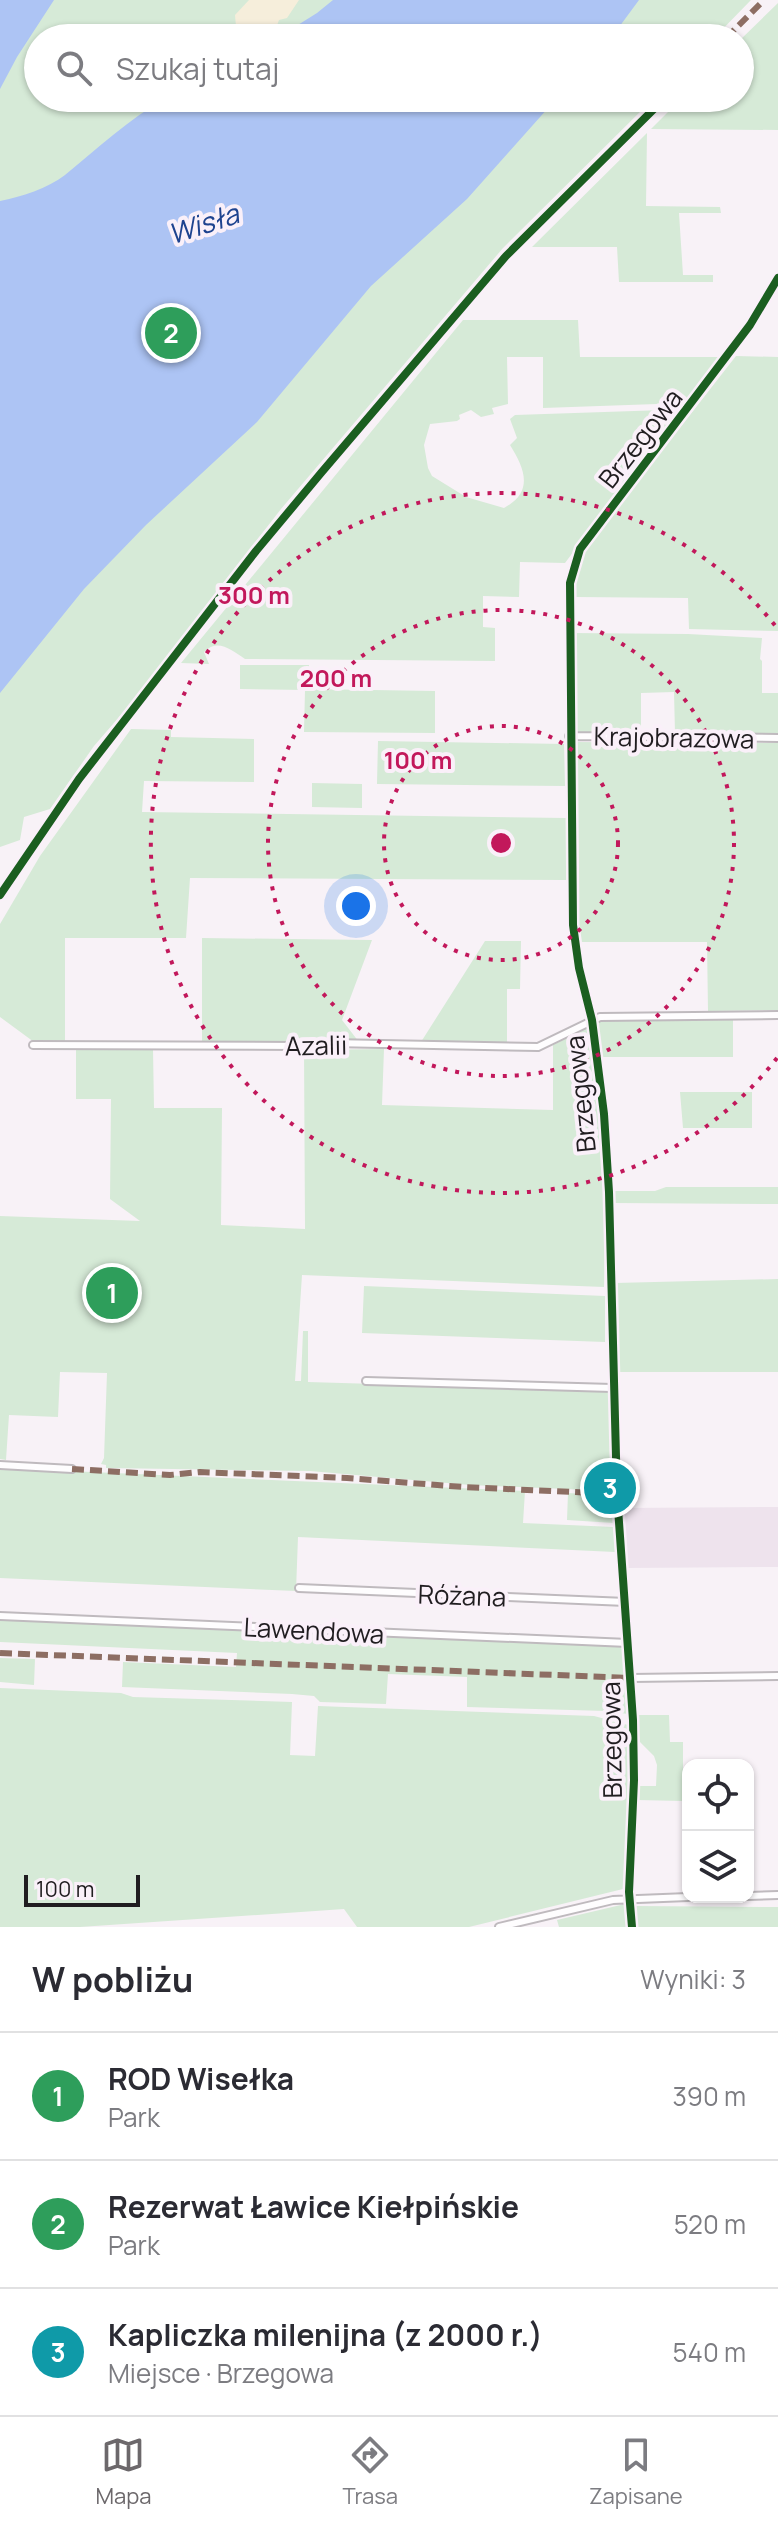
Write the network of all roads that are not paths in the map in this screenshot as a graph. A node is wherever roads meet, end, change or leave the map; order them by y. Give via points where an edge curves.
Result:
1 (778, 278) edge
2 (569, 736) junction
3 (778, 738) edge
4 (778, 1015) edge
5 (592, 1020) junction
6 (33, 1045) dead end
7 (366, 1381) dead end
8 (612, 1388) junction
9 (0, 1465) edge
10 (72, 1469) dead end
11 (299, 1588) dead end
12 (626, 1602) junction
13 (0, 1616) edge
14 (628, 1643) junction
15 (778, 1676) edge
16 (631, 1678) junction
17 (778, 1895) edge
18 (754, 1896) edge
19 (682, 1897) edge
20 (629, 1898) junction
21 (499, 1927) edge
22 (632, 1927) edge

1 - 2 street, Brzegowa via 750,325 580,549 568,600
2 - 3 street, Krajobrazowa
2 - 5 street, Brzegowa via 573,925
4 - 5 street
5 - 6 street, Azalii via 538,1047
5 - 8 street, Brzegowa via 609,1192
7 - 8 street
8 - 12 street, Brzegowa
9 - 10 street
11 - 12 street, Różana
12 - 14 street, Brzegowa
13 - 14 street, Lawendowa
14 - 16 street, Brzegowa
15 - 16 street
16 - 20 street, Brzegowa
17 - 18 street
19 - 20 street
20 - 21 street
20 - 22 street, Brzegowa

